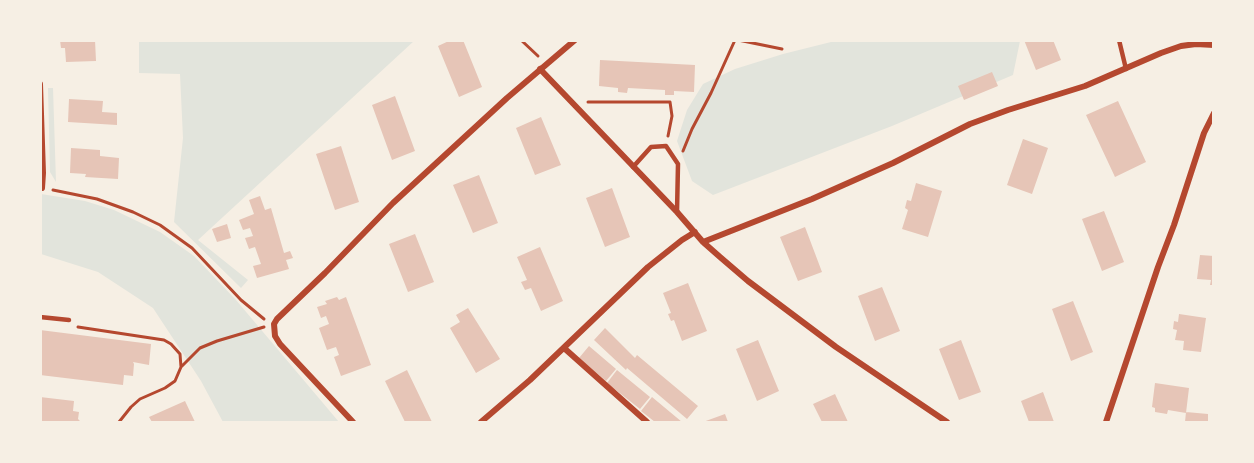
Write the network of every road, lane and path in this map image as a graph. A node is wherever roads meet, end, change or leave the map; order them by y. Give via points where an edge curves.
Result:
1 (521, 40) edge
2 (575, 40) edge
3 (736, 40) edge
4 (1119, 40) edge
5 (1214, 45) edge
6 (782, 49) dead end
7 (540, 69) junction
8 (1126, 69) junction
9 (40, 84) edge
10 (571, 102) junction
11 (1214, 113) edge
12 (666, 146) junction
13 (678, 164) junction
14 (633, 167) junction
15 (41, 188) edge
16 (677, 212) junction
17 (695, 232) junction
18 (703, 242) junction
19 (40, 317) edge
20 (69, 320) joint
21 (274, 324) junction
22 (564, 348) junction
23 (181, 367) junction
24 (120, 423) edge
25 (352, 423) edge
26 (481, 423) edge
27 (647, 423) edge
28 (947, 423) edge
29 (1106, 423) edge

1 - 7 path via 539,58
2 - 7 street
3 - 6 path
3 - 13 path
4 - 8 lane
5 - 8 street via 1181,46
7 - 10 street
7 - 21 street via 393,203
8 - 18 street via 970,124 812,199
9 - 15 street
10 - 12 path via 670,102 672,116
10 - 14 street
11 - 29 street
12 - 13 lane
12 - 14 lane via 651,147
13 - 16 lane
14 - 16 street
15 - 21 path via 97,199 160,225 192,248 242,300
16 - 17 street
17 - 18 street
17 - 22 street via 648,267
18 - 28 street via 836,347
19 - 20 lane
20 - 23 path via 79,328 164,340 180,354
21 - 23 path via 200,348
21 - 25 street via 275,336 286,352
22 - 26 street
22 - 27 street
23 - 24 path via 175,381 140,399

